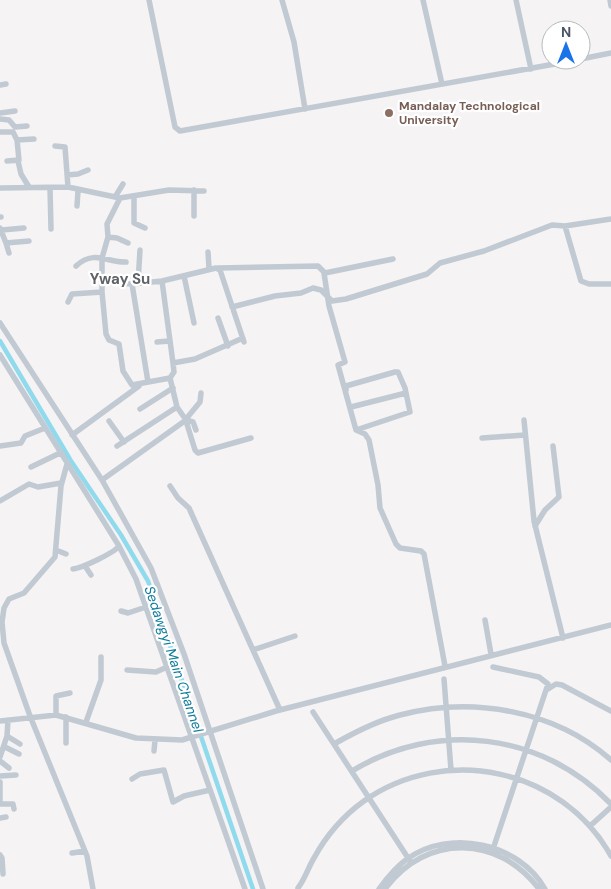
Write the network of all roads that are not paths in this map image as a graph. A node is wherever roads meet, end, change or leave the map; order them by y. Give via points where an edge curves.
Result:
1 (149, 0) edge
2 (282, 0) edge
3 (423, 0) edge
4 (516, 0) edge
5 (610, 0) edge
6 (611, 6) edge
7 (611, 53) edge
8 (591, 57) edge
9 (541, 67) edge
10 (531, 69) junction
11 (442, 84) junction
12 (305, 109) junction
13 (15, 111) dead end
14 (0, 113) edge
15 (0, 119) edge
16 (27, 126) dead end
17 (0, 132) edge
18 (34, 139) dead end
19 (17, 140) junction
20 (55, 146) dead end
21 (7, 161) dead end
22 (18, 161) junction
23 (88, 170) dead end
24 (67, 174) junction
25 (123, 184) dead end
26 (68, 186) junction
27 (29, 187) junction
28 (0, 188) edge
29 (50, 188) junction
30 (78, 190) junction
31 (194, 190) junction
32 (204, 191) dead end
33 (134, 196) junction
34 (117, 198) junction
35 (77, 206) dead end
36 (194, 216) dead end
37 (611, 220) edge
38 (565, 226) junction
39 (24, 228) dead end
40 (145, 228) dead end
41 (1, 229) edge
42 (51, 230) dead end
43 (108, 237) junction
44 (29, 240) dead end
45 (6, 243) junction
46 (128, 243) dead end
47 (140, 250) dead end
48 (208, 252) dead end
49 (9, 254) dead end
50 (102, 258) junction
51 (393, 259) dead end
52 (126, 262) dead end
53 (76, 266) dead end
54 (209, 268) junction
55 (218, 268) junction
56 (324, 273) junction
57 (184, 276) junction
58 (162, 281) junction
59 (102, 282) junction
60 (135, 283) junction
61 (611, 284) edge
62 (102, 292) junction
63 (329, 300) junction
64 (68, 302) dead end
65 (232, 307) junction
66 (218, 318) dead end
67 (0, 323) edge
68 (194, 323) dead end
69 (169, 341) junction
70 (157, 342) dead end
71 (228, 346) junction
72 (0, 355) edge
73 (173, 364) junction
74 (170, 378) junction
75 (148, 382) junction
76 (140, 385) junction
77 (173, 388) junction
78 (346, 390) junction
79 (201, 393) dead end
80 (406, 394) junction
81 (177, 407) junction
82 (351, 408) junction
83 (140, 410) dead end
84 (186, 420) junction
85 (524, 420) dead end
86 (109, 421) dead end
87 (45, 428) junction
88 (196, 430) dead end
89 (356, 430) junction
90 (72, 435) junction
91 (525, 435) junction
92 (251, 438) dead end
93 (482, 438) dead end
94 (124, 442) junction
95 (0, 446) edge
96 (117, 446) dead end
97 (553, 446) dead end
98 (60, 453) junction
99 (67, 464) junction
100 (31, 467) dead end
101 (102, 480) junction
102 (61, 482) junction
103 (170, 486) dead end
104 (0, 501) edge
105 (535, 526) junction
106 (119, 546) junction
107 (56, 550) junction
108 (66, 554) dead end
109 (85, 566) junction
110 (73, 569) dead end
111 (91, 575) dead end
112 (146, 607) junction
113 (122, 611) dead end
114 (485, 620) dead end
115 (611, 625) edge
116 (294, 636) dead end
117 (563, 638) junction
118 (2, 641) edge
119 (253, 650) junction
120 (491, 654) junction
121 (101, 657) dead end
122 (445, 666) junction
123 (167, 667) junction
124 (493, 667) dead end
125 (127, 670) dead end
126 (444, 679) dead end
127 (548, 688) junction
128 (70, 693) dead end
129 (93, 705) junction
130 (99, 708) dead end
131 (280, 710) junction
132 (611, 711) edge
133 (313, 712) dead end
134 (56, 715) junction
135 (30, 716) junction
136 (66, 716) junction
137 (538, 718) junction
138 (8, 720) junction
139 (0, 721) edge
140 (86, 722) junction
141 (208, 732) junction
142 (7, 736) junction
143 (193, 737) junction
144 (154, 740) junction
145 (66, 743) dead end
146 (20, 744) dead end
147 (334, 744) junction
148 (5, 747) junction
149 (528, 749) junction
150 (154, 751) dead end
151 (19, 754) dead end
152 (0, 759) edge
153 (611, 760) edge
154 (8, 768) dead end
155 (450, 770) junction
156 (352, 771) junction
157 (16, 774) dead end
158 (0, 776) edge
159 (518, 778) junction
160 (132, 779) dead end
161 (0, 782) edge
162 (210, 790) junction
163 (370, 798) junction
164 (0, 803) edge
165 (611, 806) edge
166 (14, 810) dead end
167 (590, 826) junction
168 (493, 850) junction
169 (85, 851) junction
170 (72, 853) dead end
171 (0, 855) edge
172 (611, 856) edge
173 (410, 860) junction
174 (3, 874) dead end
175 (93, 889) edge
176 (245, 889) edge
177 (263, 889) edge
178 (300, 889) edge
179 (378, 889) edge
180 (385, 889) edge
181 (539, 889) edge
182 (545, 889) edge

1 - 12 street via 176,129 180,131
2 - 12 street via 296,50
3 - 11 street
4 - 10 street
5 - 6 street
7 - 8 street
9 - 10 street
10 - 11 street
11 - 12 street
13 - 14 street
15 - 16 street via 9,120 15,127
17 - 19 street via 13,132
18 - 19 street
19 - 22 street
20 - 24 street via 65,147
21 - 22 street
22 - 27 street
23 - 24 street
24 - 26 street
25 - 34 street
26 - 29 street
26 - 30 street
27 - 28 street
27 - 29 street
29 - 42 street
30 - 34 street
30 - 35 street
31 - 32 street
31 - 33 street
31 - 36 street
33 - 34 street
33 - 40 street via 134,223
34 - 43 street via 107,224
37 - 38 street
38 - 61 street via 581,282
38 - 63 street via 552,225 484,251 440,263 430,273 346,299
39 - 41 street
41 - 45 street
43 - 46 street
43 - 50 street
44 - 45 street
45 - 49 street
47 - 60 street
48 - 54 street
50 - 52 street
50 - 53 street via 87,259
50 - 59 street
51 - 56 street
54 - 55 street
54 - 57 street
55 - 56 street via 318,266
55 - 65 street
56 - 63 street
57 - 58 street
57 - 68 street
58 - 60 street
58 - 69 street
59 - 60 street
59 - 62 street
60 - 75 street
62 - 64 street via 72,294
62 - 76 street via 106,334 109,340 118,344 128,382
63 - 65 street via 322,290 312,288
63 - 78 street via 345,362 338,365
65 - 71 street via 244,340
66 - 71 street
67 - 90 street
69 - 70 street
69 - 73 street
71 - 73 street
72 - 87 street
73 - 74 street via 174,372
74 - 75 street
74 - 77 street
75 - 76 street
76 - 90 street
77 - 81 street
77 - 83 street
78 - 80 street via 346,386 397,372
78 - 82 street
79 - 84 street via 200,402
80 - 82 street
80 - 89 street via 410,412
81 - 84 street
81 - 94 street
82 - 89 street
84 - 88 street via 193,422
84 - 92 street via 198,453
84 - 101 street
85 - 91 street
86 - 94 street
87 - 95 street via 25,436 21,443
87 - 98 street
89 - 122 street via 365,434 368,440 380,508 396,544 424,554
90 - 101 street
91 - 93 street
91 - 105 street
94 - 96 street
97 - 105 street via 559,497 544,510
98 - 99 street
98 - 100 street
99 - 102 street
99 - 106 street
101 - 141 street via 151,568 184,654
102 - 104 street via 38,487 28,484
102 - 107 street
103 - 119 street via 189,508
105 - 117 street
106 - 109 street
106 - 112 street
107 - 108 street
107 - 118 street via 55,557 28,588 6,604
109 - 110 street
109 - 111 street
112 - 113 street
112 - 123 street
114 - 120 street
115 - 117 street
116 - 119 street
117 - 120 street
118 - 135 street
119 - 131 street
120 - 122 street
121 - 129 street via 101,680
122 - 131 street
123 - 125 street via 156,672
123 - 143 street
124 - 127 street via 544,679
126 - 155 street
127 - 132 street via 556,684 562,686
127 - 137 street
128 - 134 street via 56,696
129 - 130 street
129 - 140 street
131 - 141 street
133 - 147 street
134 - 135 street
134 - 136 street
135 - 138 street
135 - 169 street
136 - 140 street
136 - 145 street
137 - 147 street via 489,708 439,707 376,722
137 - 149 street
137 - 153 street via 574,735
138 - 139 street
138 - 142 street
140 - 144 street via 136,738
141 - 143 street
141 - 177 street
142 - 146 street
142 - 148 street
143 - 144 street
143 - 162 street
144 - 150 street
147 - 156 street
148 - 151 street
148 - 152 street
149 - 156 street via 481,740 448,739 394,750
149 - 159 street
149 - 165 street via 576,774
152 - 154 street
155 - 159 street via 486,771
155 - 163 street via 395,783
156 - 163 street
157 - 158 street
159 - 167 street via 551,794
159 - 168 street
160 - 162 street via 136,775 164,770 173,802
161 - 164 street
162 - 176 street
163 - 173 street
163 - 178 street via 355,808 332,832
164 - 166 street via 13,804
165 - 167 street
167 - 172 street
168 - 173 street via 453,847
168 - 181 street via 528,873
168 - 182 street via 516,859
169 - 170 street
169 - 175 street
171 - 174 street
173 - 179 street
173 - 180 street

